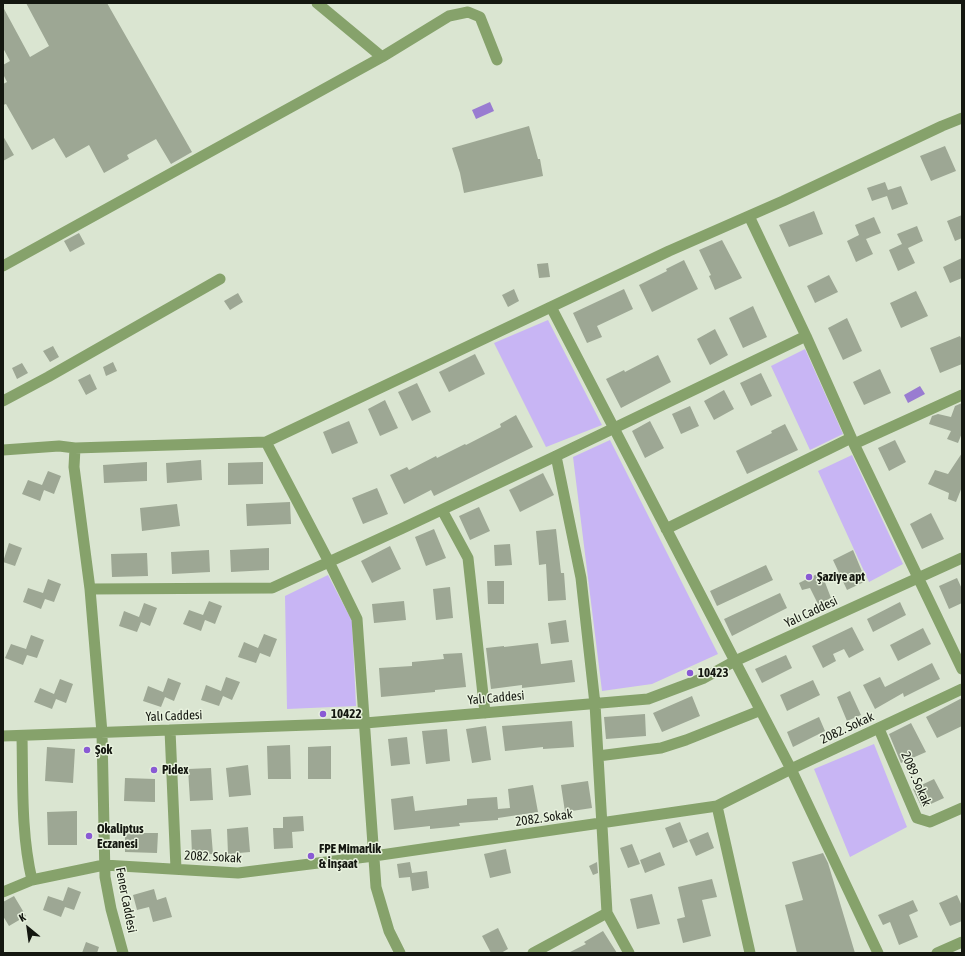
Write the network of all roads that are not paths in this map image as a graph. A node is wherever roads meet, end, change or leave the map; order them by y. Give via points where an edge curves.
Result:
1 (317, 3) edge
2 (382, 57) junction
3 (497, 60) dead end
4 (962, 118) edge
5 (749, 216) junction
6 (3, 266) edge
7 (220, 279) dead end
8 (551, 308) junction
9 (806, 336) junction
10 (962, 394) edge
11 (3, 401) edge
12 (614, 428) junction
13 (853, 441) junction
14 (266, 442) junction
15 (75, 448) junction
16 (3, 450) edge
17 (556, 456) junction
18 (442, 510) junction
19 (666, 529) junction
20 (962, 558) edge
21 (329, 562) junction
22 (918, 578) junction
23 (90, 589) junction
24 (735, 661) junction
25 (962, 668) edge
26 (962, 689) edge
27 (595, 704) junction
28 (760, 711) junction
29 (485, 713) junction
30 (365, 723) junction
31 (879, 729) junction
32 (170, 730) junction
33 (102, 733) junction
34 (3, 736) edge
35 (22, 736) junction
36 (598, 756) junction
37 (791, 769) junction
38 (717, 806) junction
39 (962, 808) edge
40 (603, 823) junction
41 (374, 856) junction
42 (104, 865) junction
43 (176, 869) junction
44 (32, 880) junction
45 (3, 892) edge
46 (608, 913) junction
47 (962, 942) edge
48 (123, 953) edge
49 (400, 953) edge
50 (533, 953) edge
51 (630, 953) edge
52 (750, 953) edge
53 (878, 953) edge
54 (937, 953) edge

1 - 2 street
2 - 3 street via 449,16 468,12 480,17
2 - 6 street
4 - 5 street
5 - 8 street
5 - 9 street
7 - 11 street
8 - 12 street
8 - 14 street
9 - 12 street
9 - 13 street
10 - 13 street
12 - 17 street
12 - 19 street
13 - 19 street
13 - 22 street
14 - 15 street
14 - 21 street
15 - 16 street via 59,446
15 - 23 street, Fener Caddesi via 74,467
17 - 18 street
17 - 27 street via 581,578
18 - 21 street
18 - 29 street via 468,558
19 - 24 street
20 - 22 street, Yalı Caddesi
21 - 23 street via 272,588
21 - 30 street via 357,619
22 - 24 street, Yalı Caddesi
22 - 25 street
23 - 33 street, Fener Caddesi
24 - 27 street, Yalı Caddesi via 704,678 648,699
24 - 28 street
26 - 31 street, 2082. Sokak
27 - 29 street, Yalı Caddesi
27 - 36 street
28 - 36 street via 661,748
28 - 37 street
29 - 30 street, Yalı Caddesi
30 - 32 street, Yalı Caddesi
30 - 41 street
31 - 37 street, 2082. Sokak
31 - 39 street, 2089. Sokak via 917,818 930,822
32 - 33 street, Yalı Caddesi
32 - 43 street
33 - 35 street, Yalı Caddesi
33 - 42 street, Fener Caddesi
34 - 35 street, Yalı Caddesi
35 - 44 street via 26,857
36 - 40 street
37 - 38 street, 2082. Sokak
37 - 53 street
38 - 40 street, 2082. Sokak
38 - 52 street
40 - 41 street, 2082. Sokak
40 - 46 street
41 - 43 street, 2082. Sokak via 238,873
41 - 49 street via 376,887 389,930
42 - 43 street, 2082. Sokak
42 - 44 street, 2082. Sokak
42 - 48 street, Fener Caddesi via 111,909
44 - 45 street, 2082. Sokak
46 - 50 street
46 - 51 street
47 - 54 street

